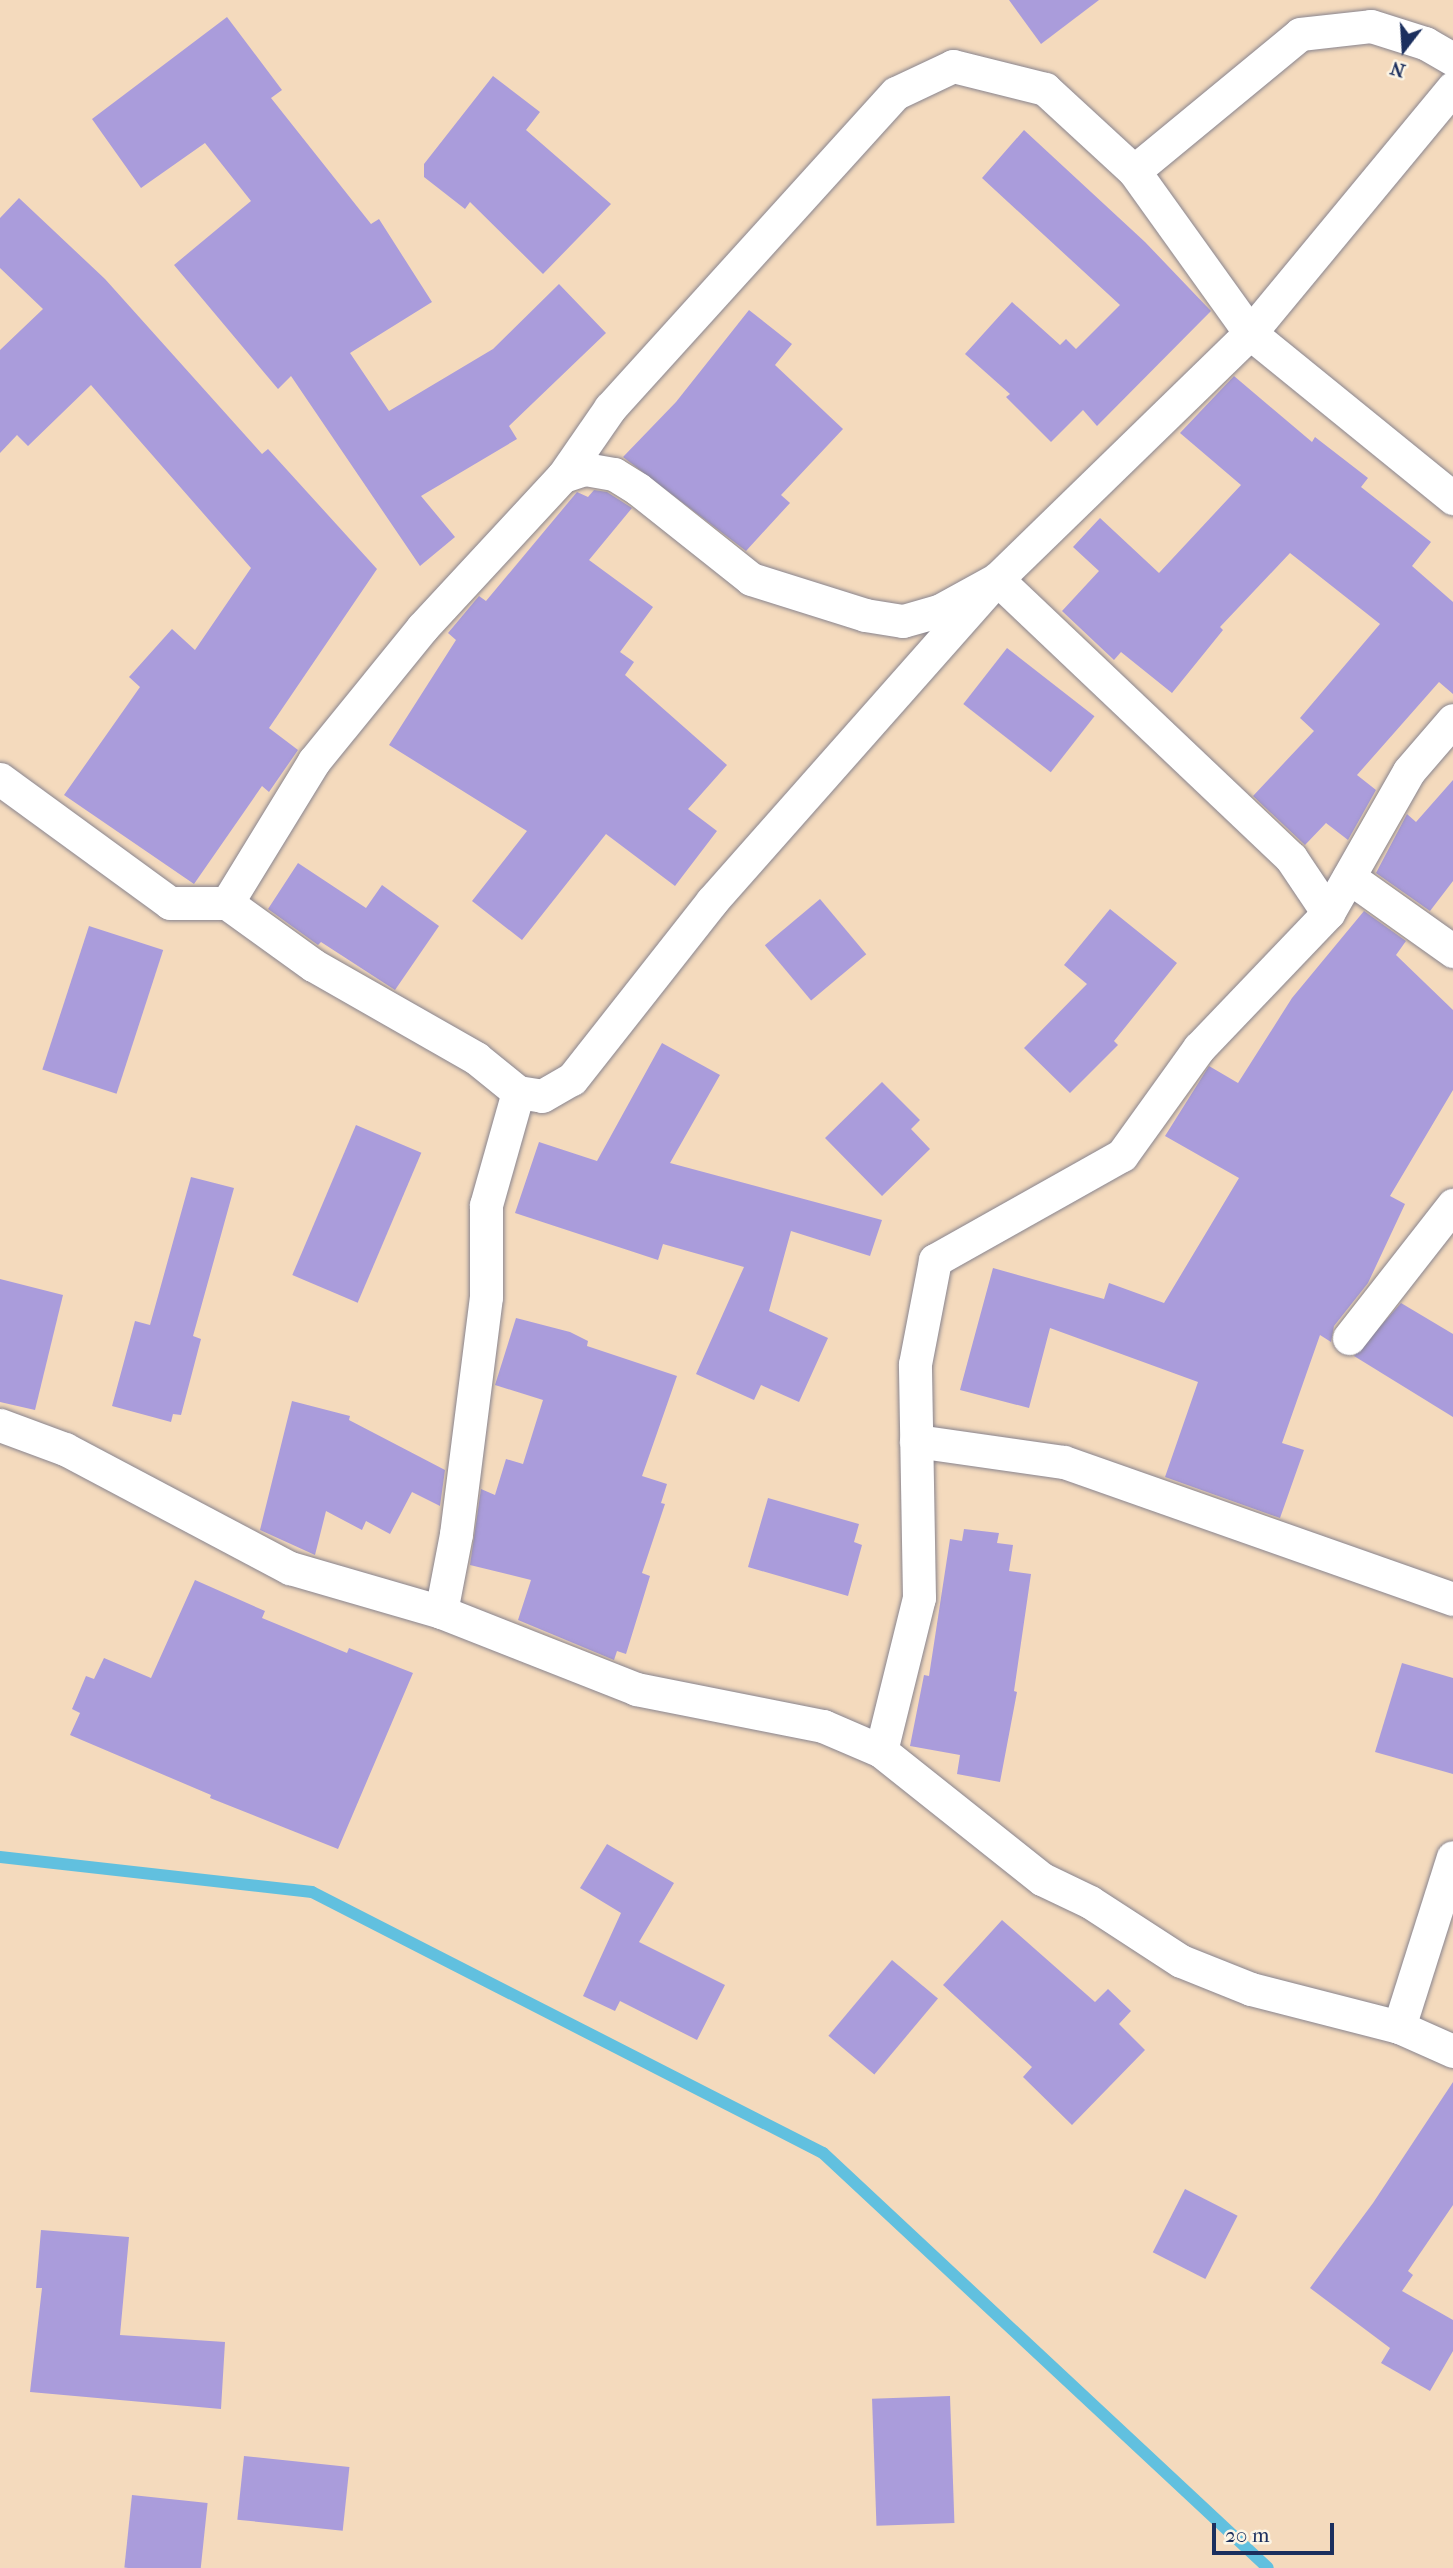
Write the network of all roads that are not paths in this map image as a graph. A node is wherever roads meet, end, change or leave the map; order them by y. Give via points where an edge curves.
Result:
1 (1453, 59) edge
2 (1453, 88) edge
3 (1134, 171) junction
4 (1250, 332) junction
5 (563, 477) junction
6 (1453, 498) edge
7 (997, 579) junction
8 (1453, 720) edge
9 (0, 779) edge
10 (1349, 877) junction
11 (227, 903) junction
12 (1328, 913) junction
13 (1453, 951) edge
14 (518, 1092) junction
15 (1453, 1205) edge
16 (1349, 1338) dead end
17 (0, 1426) edge
18 (916, 1441) junction
19 (1453, 1599) edge
20 (441, 1612) junction
21 (881, 1751) junction
22 (1453, 1857) edge
23 (1399, 2027) junction
24 (1453, 2051) edge

1 - 3 street via 1371,26 1300,34
2 - 4 street
3 - 4 street
3 - 5 street via 1045,89 953,66 896,93 610,408
4 - 6 street
4 - 7 street
5 - 7 street via 585,469 614,474 751,579 865,615 903,621
5 - 11 street via 422,628 314,761
7 - 12 street via 1291,858
7 - 14 street via 712,901 572,1079 542,1096
8 - 10 street via 1409,771
9 - 11 street via 170,903
10 - 12 street
10 - 13 street
11 - 14 street via 313,965 475,1059
12 - 18 street via 1199,1048 1122,1155 935,1260 915,1364
14 - 20 street via 486,1205 486,1297 456,1534
15 - 16 street
17 - 20 street via 65,1449 290,1568
18 - 19 street via 1064,1462
18 - 21 street via 919,1598
20 - 21 street via 636,1689 822,1726
21 - 23 street via 1042,1879 1090,1902 1181,1961 1251,1989
22 - 23 street
23 - 24 street

